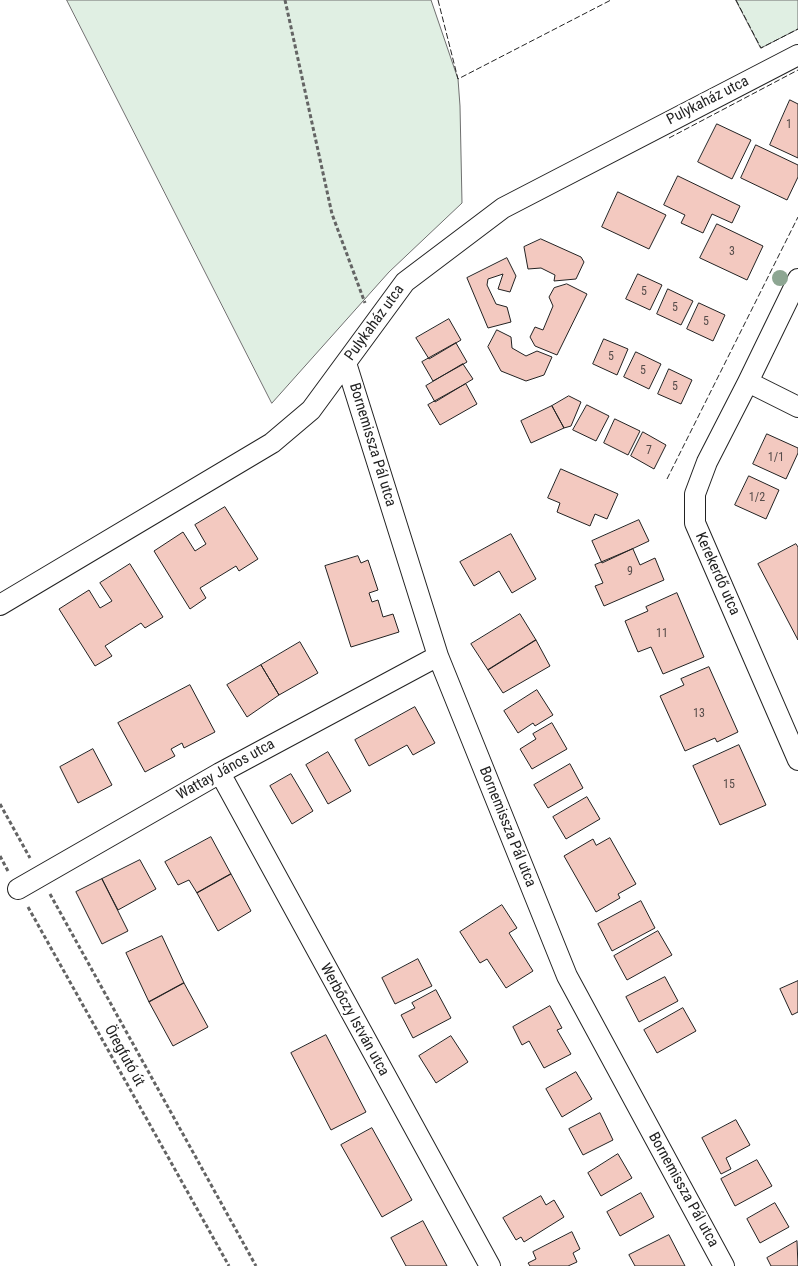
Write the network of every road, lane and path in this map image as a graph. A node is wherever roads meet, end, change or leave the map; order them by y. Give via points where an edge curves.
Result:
1 (285, 0) edge
2 (798, 54) edge
3 (798, 279) edge
4 (373, 325) junction
5 (346, 363) junction
6 (748, 382) junction
7 (798, 407) edge
8 (0, 605) edge
9 (438, 656) junction
10 (798, 760) edge
11 (220, 773) junction
12 (0, 804) edge
13 (0, 856) edge
14 (40, 876) junction
15 (18, 889) junction
16 (229, 1266) edge
17 (256, 1266) edge
18 (490, 1266) edge
19 (724, 1266) edge

1 - 4 path via 332,214
2 - 4 street, Pulykaház utca via 504,208 404,282
3 - 6 street, Kerekerdő utca
4 - 5 street, Pulykaház utca
5 - 8 street, Pulykaház utca via 312,410 272,443
5 - 9 street, Bornemissza Pál utca
6 - 7 street
6 - 10 street, Kerekerdő utca via 707,462 695,494 694,522
9 - 11 street, Wattay János utca
9 - 19 street, Bornemissza Pál utca via 567,976
11 - 14 street, Wattay János utca
11 - 18 street, Werbőczy István utca
12 - 14 path
13 - 15 path, Öregfutó út
14 - 15 street, Wattay János utca
14 - 17 path
15 - 16 path, Öregfutó út

